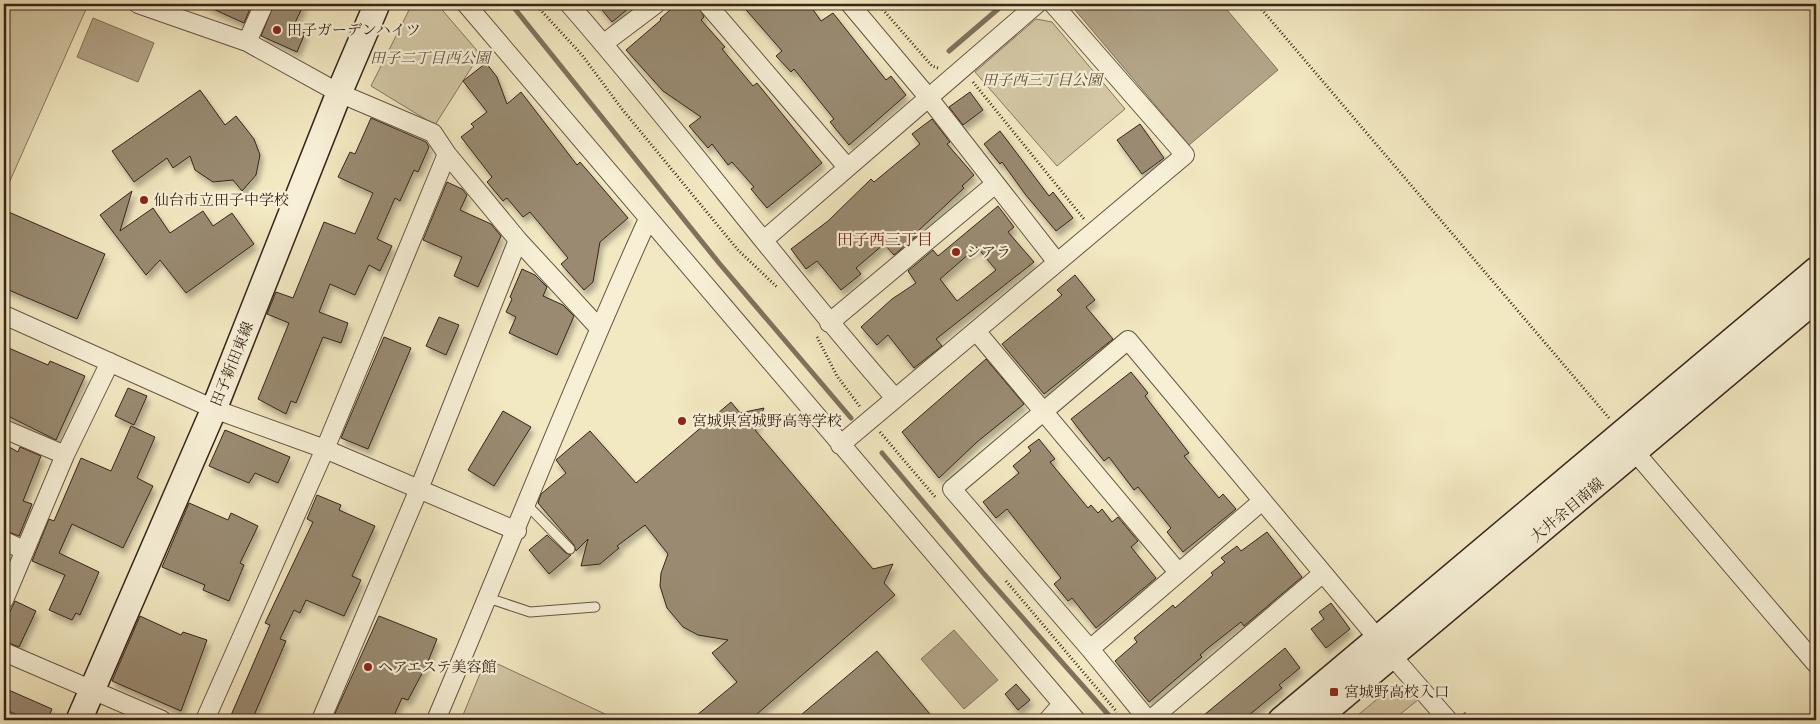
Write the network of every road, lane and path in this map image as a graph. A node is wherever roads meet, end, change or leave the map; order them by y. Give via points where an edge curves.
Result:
1 (138, 4) edge
2 (264, 4) edge
3 (377, 4) edge
4 (466, 4) edge
5 (535, 4) edge
6 (568, 4) edge
7 (656, 4) edge
8 (708, 4) edge
9 (850, 4) edge
10 (878, 4) edge
11 (1037, 4) edge
12 (1053, 4) edge
13 (1257, 4) edge
14 (247, 42) junction
15 (603, 44) junction
16 (957, 72) junction
17 (339, 93) junction
18 (928, 97) junction
19 (447, 154) junction
20 (847, 166) junction
21 (994, 185) junction
22 (648, 219) junction
23 (1094, 230) junction
24 (765, 239) junction
25 (518, 240) junction
26 (1056, 261) junction
27 (1816, 270) edge
28 (780, 290) dead end
29 (1816, 299) edge
30 (4, 316) edge
31 (598, 328) junction
32 (822, 328) junction
33 (976, 331) junction
34 (110, 362) junction
35 (895, 398) junction
36 (214, 409) junction
37 (1044, 412) junction
38 (870, 419) junction
39 (4, 429) edge
40 (1629, 443) junction
41 (840, 445) junction
42 (325, 449) junction
43 (65, 454) junction
44 (419, 489) junction
45 (1261, 502) junction
46 (527, 505) junction
47 (517, 531) junction
48 (4, 541) edge
49 (570, 549) dead end
50 (24, 550) junction
51 (1178, 572) junction
52 (1322, 574) junction
53 (488, 598) junction
54 (4, 600) edge
55 (595, 607) dead end
56 (1090, 649) junction
57 (1386, 649) junction
58 (4, 652) edge
59 (1816, 664) edge
60 (93, 689) junction
61 (1062, 704) junction
62 (80, 720) edge
63 (162, 720) edge
64 (205, 720) edge
65 (321, 720) edge
66 (436, 720) edge
67 (1048, 720) edge
68 (1076, 720) edge
69 (1149, 720) edge
70 (1282, 720) edge
71 (1316, 720) edge
72 (1448, 720) edge

1 - 14 street
2 - 14 street
3 - 17 street, 田子新田東線
4 - 22 street
5 - 28 path via 582,55 738,250
6 - 15 street
7 - 15 street
8 - 20 street
9 - 18 street
10 - 16 path via 932,66
11 - 16 street
12 - 23 street via 1184,155
13 - 40 path
14 - 17 street
15 - 24 street
16 - 18 street
16 - 23 path via 968,76
17 - 19 street via 433,133
17 - 36 street, 田子新田東線
18 - 20 street
18 - 21 street
19 - 25 street
19 - 42 street
20 - 24 street
21 - 26 street
21 - 32 street
22 - 31 street
22 - 41 street
23 - 26 street
24 - 32 street
25 - 31 street
25 - 44 street
26 - 33 street
27 - 40 street
29 - 40 street
30 - 34 street
31 - 46 street
32 - 35 street
32 - 38 path via 837,376
33 - 35 street
33 - 37 street
34 - 36 street
34 - 43 street
35 - 38 street
36 - 42 street
36 - 60 street, 田子新田東線
37 - 45 street via 1128,340
37 - 51 street
37 - 56 street via 952,489
38 - 41 street
39 - 43 street
40 - 57 street
40 - 59 street
41 - 61 street
42 - 44 street
42 - 64 street
43 - 50 street
44 - 47 street
44 - 65 street
45 - 51 street
45 - 52 street
46 - 47 street
46 - 49 lane
47 - 53 street
48 - 50 street
50 - 54 street
51 - 56 street
52 - 57 street
52 - 69 street
53 - 55 lane via 530,612
53 - 66 street
56 - 69 street
57 - 70 street
57 - 71 street
57 - 72 street
58 - 60 street
60 - 62 street, 田子新田東線
60 - 63 street
61 - 67 street
61 - 68 street

